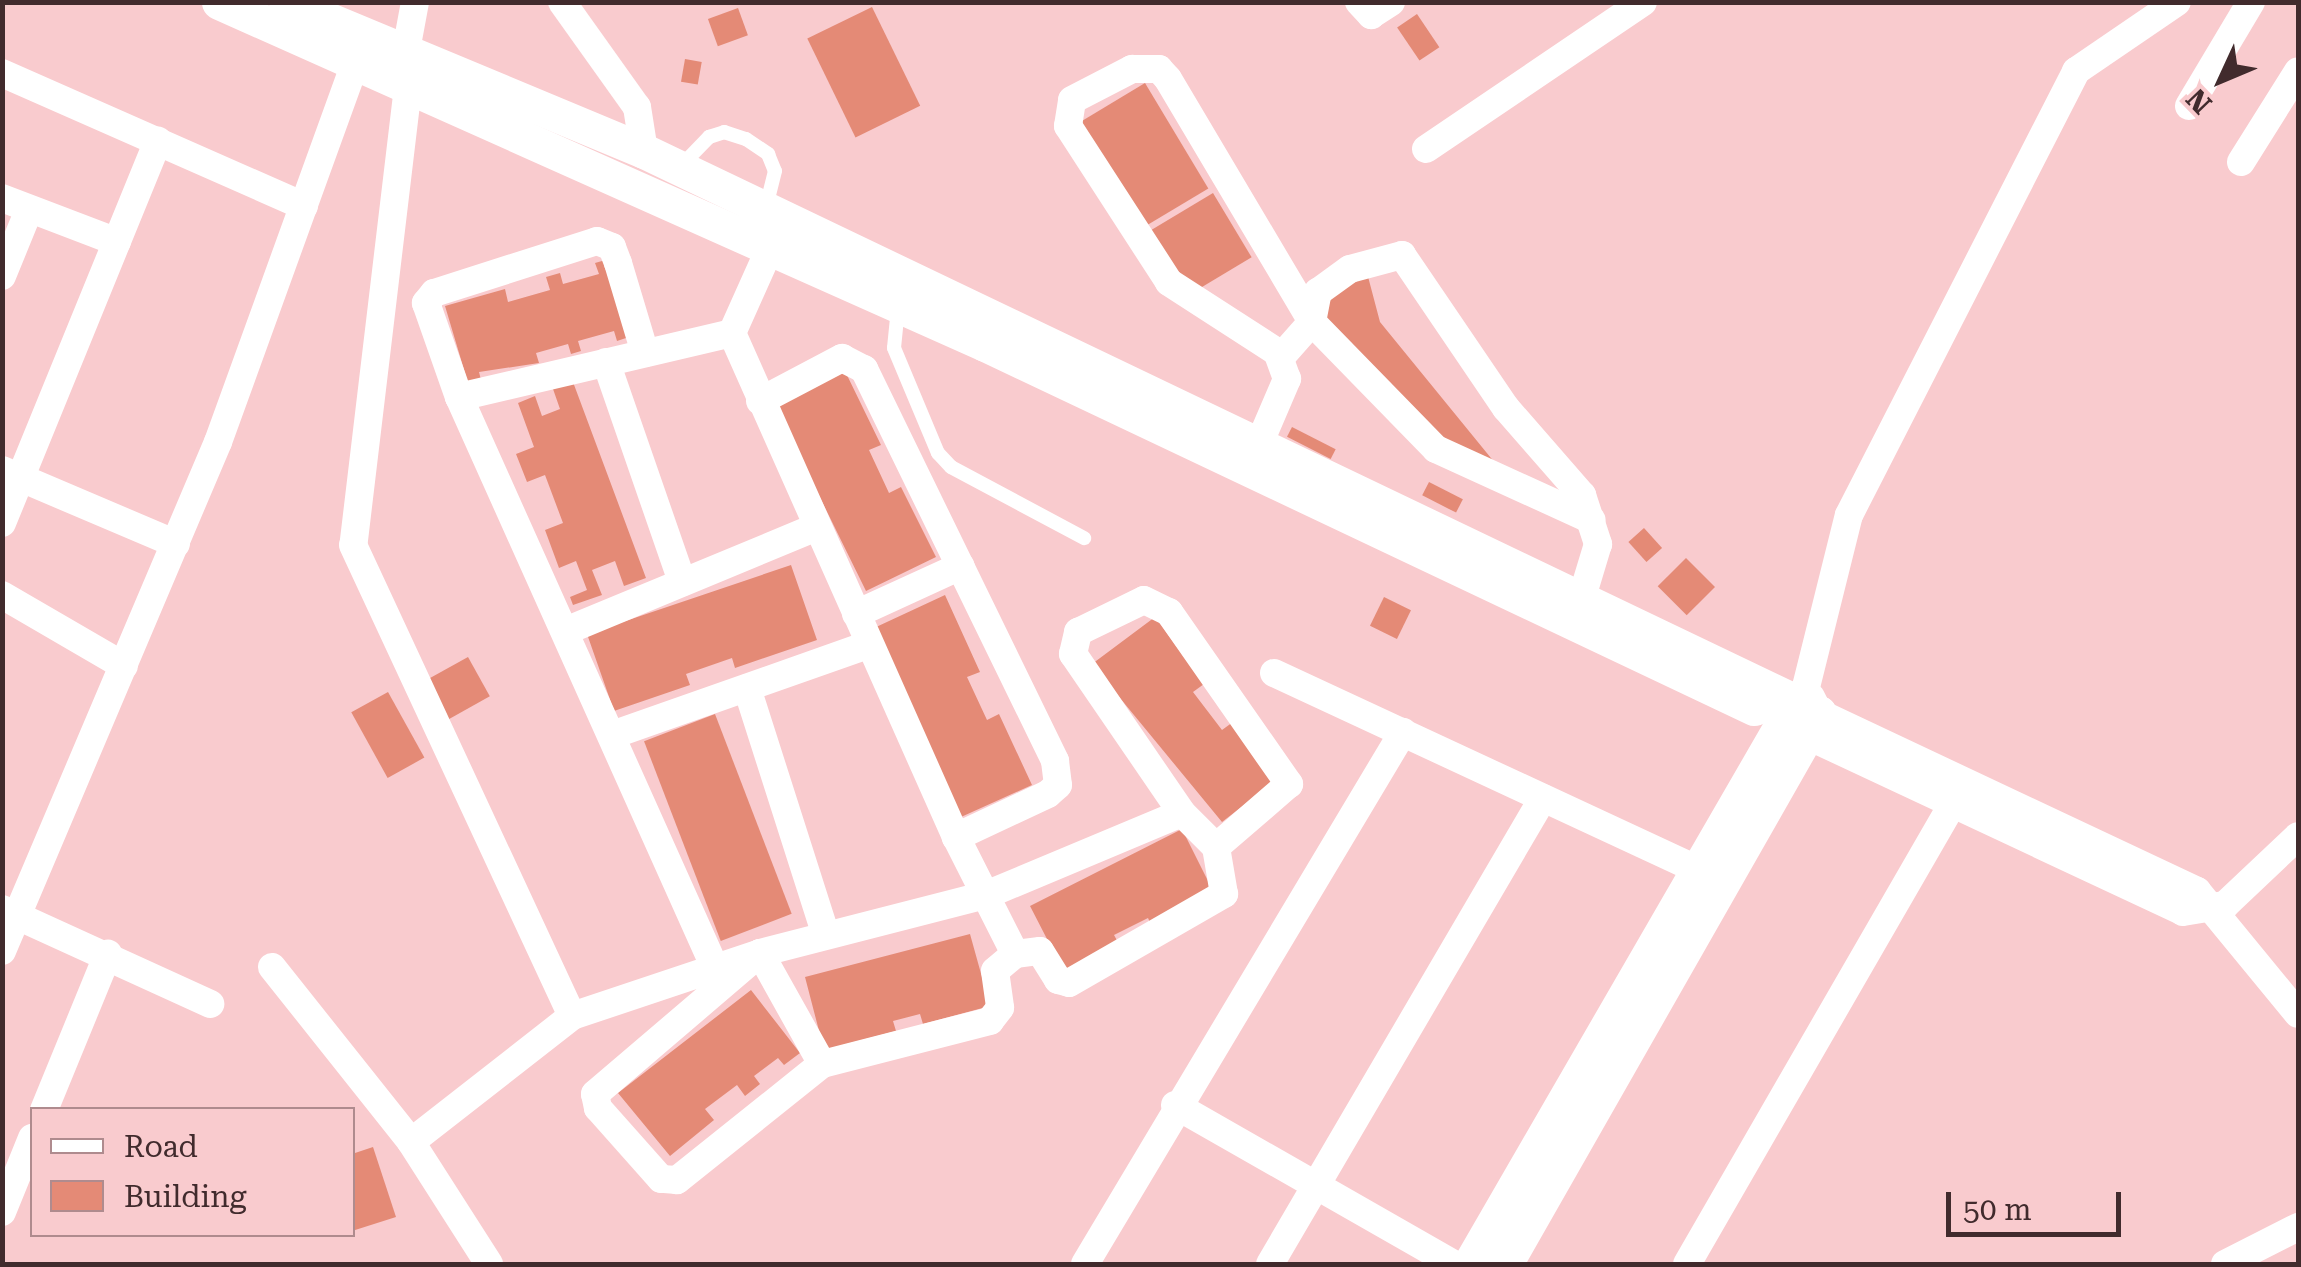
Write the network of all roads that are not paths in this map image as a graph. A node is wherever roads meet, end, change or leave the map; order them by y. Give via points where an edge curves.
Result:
1 (219, 2) edge
2 (286, 2) edge
3 (415, 2) edge
4 (562, 2) edge
5 (1359, 2) edge
6 (1391, 2) edge
7 (1643, 2) edge
8 (2177, 2) edge
9 (2251, 2) edge
10 (360, 50) junction
11 (407, 72) junction
12 (2298, 72) edge
13 (2, 73) edge
14 (2188, 106) dead end
15 (158, 141) junction
16 (1426, 149) dead end
17 (644, 151) junction
18 (2241, 162) dead end
19 (679, 168) junction
20 (2, 198) edge
21 (304, 206) junction
22 (766, 208) junction
23 (28, 210) junction
24 (117, 242) junction
25 (770, 248) junction
26 (2, 276) edge
27 (898, 305) junction
28 (1312, 322) junction
29 (732, 333) junction
30 (646, 353) junction
31 (1281, 357) junction
32 (606, 362) junction
33 (459, 397) junction
34 (760, 401) junction
35 (1253, 455) junction
36 (1551, 456) junction
37 (12, 473) edge
38 (1520, 487) junction
39 (1592, 520) junction
40 (2, 523) edge
41 (817, 526) junction
42 (1084, 538) dead end
43 (176, 544) junction
44 (962, 566) junction
45 (682, 582) junction
46 (2, 595) edge
47 (1578, 610) junction
48 (856, 614) junction
49 (568, 630) junction
50 (870, 644) junction
51 (124, 666) junction
52 (1274, 673) dead end
53 (747, 688) junction
54 (1802, 712) junction
55 (1403, 732) junction
56 (614, 734) junction
57 (1543, 798) junction
58 (1953, 803) junction
59 (1182, 813) junction
60 (2298, 836) edge
61 (956, 838) junction
62 (1216, 848) junction
63 (1697, 869) junction
64 (986, 895) junction
65 (2216, 908) junction
66 (10, 912) edge
67 (826, 935) junction
68 (2, 951) edge
69 (760, 953) junction
70 (108, 954) junction
71 (1016, 954) junction
72 (272, 967) dead end
73 (715, 968) junction
74 (210, 1004) dead end
75 (2298, 1014) edge
76 (572, 1016) junction
77 (822, 1064) junction
78 (1175, 1105) junction
79 (45, 1107) edge
80 (412, 1142) junction
81 (30, 1143) edge
82 (1315, 1187) junction
83 (2, 1212) edge
84 (2298, 1227) edge
85 (489, 1264) edge
86 (1085, 1264) edge
87 (1270, 1264) edge
88 (1454, 1264) edge
89 (1470, 1264) edge
90 (1506, 1264) edge
91 (1686, 1264) edge
92 (2225, 1264) edge

1 - 10 street
2 - 10 street
3 - 11 street
4 - 17 street via 637,107
5 - 6 street via 1371,15
7 - 16 street
8 - 54 street via 2076,71 1849,515
9 - 14 street
10 - 11 street
10 - 21 street
11 - 17 street
11 - 25 street
11 - 76 street via 353,544
12 - 18 street
13 - 15 street
15 - 21 street
15 - 24 street
17 - 19 street
19 - 22 street
19 - 22 lane via 709,136 724,132 746,140 768,154 775,171
20 - 23 street
21 - 43 street
22 - 35 street
23 - 24 street
23 - 26 street
24 - 37 street
25 - 27 street
25 - 29 street
27 - 35 street
27 - 42 lane via 894,348 938,453
28 - 31 street
28 - 31 street via 1159,69 1132,69 1072,100 1066,112 1072,136 1169,282
28 - 36 street via 1318,292 1334,280 1402,255 1440,319
28 - 38 street via 1436,449
29 - 30 street
29 - 34 street
30 - 32 street
30 - 33 street via 612,248 596,241 434,293 426,314
31 - 35 street via 1287,379
32 - 33 street
32 - 45 street
33 - 49 street
34 - 41 street
34 - 44 street via 842,358 854,360
35 - 47 street
36 - 38 street
36 - 39 street
37 - 40 street
37 - 43 street
38 - 39 street
39 - 47 street via 1598,544
41 - 45 street
41 - 48 street
43 - 51 street
44 - 48 street
44 - 61 street via 1055,761 1058,785
45 - 49 street
46 - 51 street
47 - 54 street
48 - 50 street
49 - 56 street
50 - 53 street
50 - 61 street
51 - 66 street
52 - 55 street
53 - 56 street
53 - 67 street
54 - 58 street
54 - 63 street
54 - 65 street via 2185,885
54 - 90 street
55 - 57 street
55 - 78 street
56 - 73 street
57 - 63 street
57 - 82 street
58 - 65 street via 2183,912
58 - 91 street
59 - 62 street
59 - 62 street via 1073,654 1078,632 1144,600 1169,612 1289,784
59 - 64 street
60 - 65 street
61 - 64 street
62 - 71 street via 1225,886 1218,901 1069,983 1058,980 1040,950
63 - 89 street
64 - 67 street
64 - 71 street
65 - 75 street
66 - 68 street
66 - 70 street
67 - 69 street
69 - 73 street
69 - 77 street
69 - 77 street via 595,1094 598,1108 661,1179 677,1180
70 - 74 street
70 - 79 street
71 - 77 street via 996,971 1000,1008 990,1020
72 - 80 street
73 - 76 street
76 - 80 street
78 - 82 street
78 - 86 street
80 - 85 street
81 - 83 street
82 - 87 street
82 - 88 street
84 - 92 street

